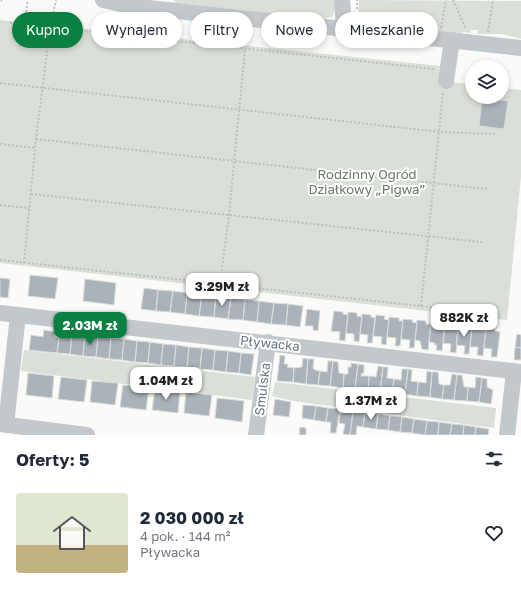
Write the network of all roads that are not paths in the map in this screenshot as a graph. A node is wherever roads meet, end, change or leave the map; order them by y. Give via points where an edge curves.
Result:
1 (103, 0) edge
2 (342, 0) edge
3 (167, 5) edge
4 (343, 12) edge
5 (335, 27) edge
6 (438, 38) edge
7 (445, 39) junction
8 (521, 48) edge
9 (441, 79) road end
10 (0, 313) edge
11 (18, 315) junction
12 (268, 342) junction
13 (517, 372) edge
14 (3, 425) edge
15 (35, 432) edge
16 (87, 435) edge
17 (256, 435) edge
18 (507, 435) edge

1 - 3 street via 130,6
2 - 4 street
3 - 5 street
6 - 7 street
7 - 8 street
7 - 9 street
10 - 11 street, Pływacka
11 - 12 street, Pływacka
11 - 14 street
12 - 13 street, Pływacka
12 - 17 street, Smulska
13 - 18 street
14 - 15 street
15 - 16 street

